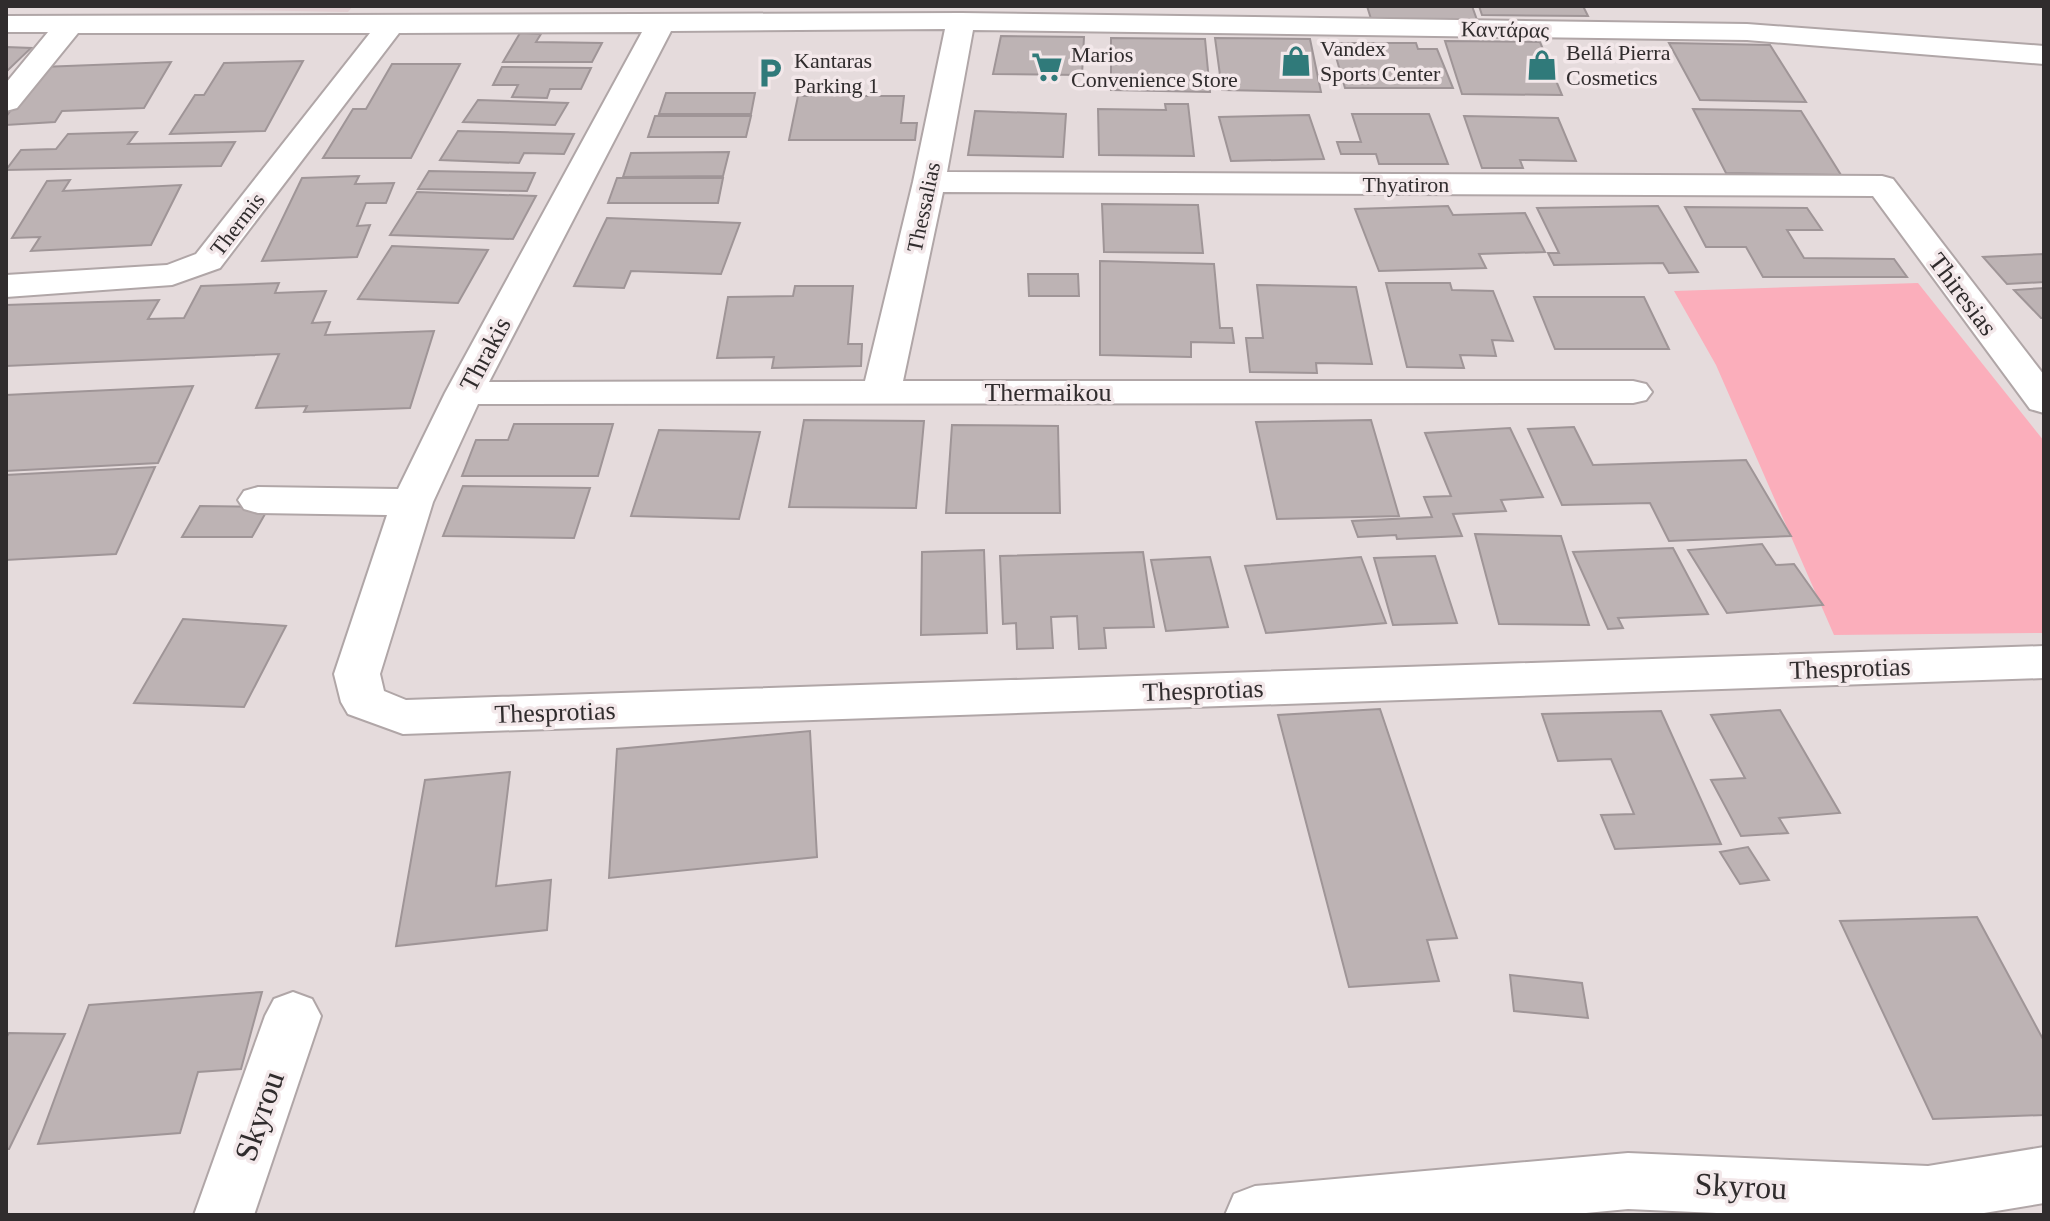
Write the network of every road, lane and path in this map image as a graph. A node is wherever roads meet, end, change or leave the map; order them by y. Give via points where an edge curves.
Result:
1 (1724, 6) edge
2 (961, 21) junction
3 (661, 23) junction
4 (6, 24) edge
5 (70, 24) junction
6 (391, 25) junction
7 (1747, 32) junction
8 (2044, 55) edge
9 (6, 102) edge
10 (929, 182) junction
11 (1882, 186) joint
12 (6, 286) edge
13 (1633, 392) dead end
14 (464, 393) junction
15 (881, 393) junction
16 (2044, 401) edge
17 (258, 500) dead end
18 (412, 502) junction
19 (2044, 662) edge
20 (364, 702) joint
21 (293, 1016) dead end
22 (2044, 1175) edge
23 (1932, 1205) edge
24 (224, 1215) edge
25 (1255, 1215) edge

1 - 7 street
2 - 3 street, Καντάρας
2 - 7 street, Καντάρας
2 - 10 street, Thessalias
3 - 6 street, Καντάρας
3 - 14 street, Thrakis
4 - 5 street, Καντάρας
5 - 6 street, Καντάρας
5 - 9 street
6 - 12 street, Thermis via 208,261 172,275
7 - 8 street, Καντάρας
10 - 11 street, Thyatiron
10 - 15 street, Thessalias
11 - 16 street, Thiresias
13 - 15 street, Thermaikou
14 - 15 street, Thermaikou
14 - 18 street, Thrakis
17 - 18 street
18 - 20 street, Thrakis via 357,674
19 - 20 street, Thesprotias via 403,717
21 - 24 street, Skyrou
22 - 23 street, Skyrou
23 - 25 street, Skyrou via 1628,1181

